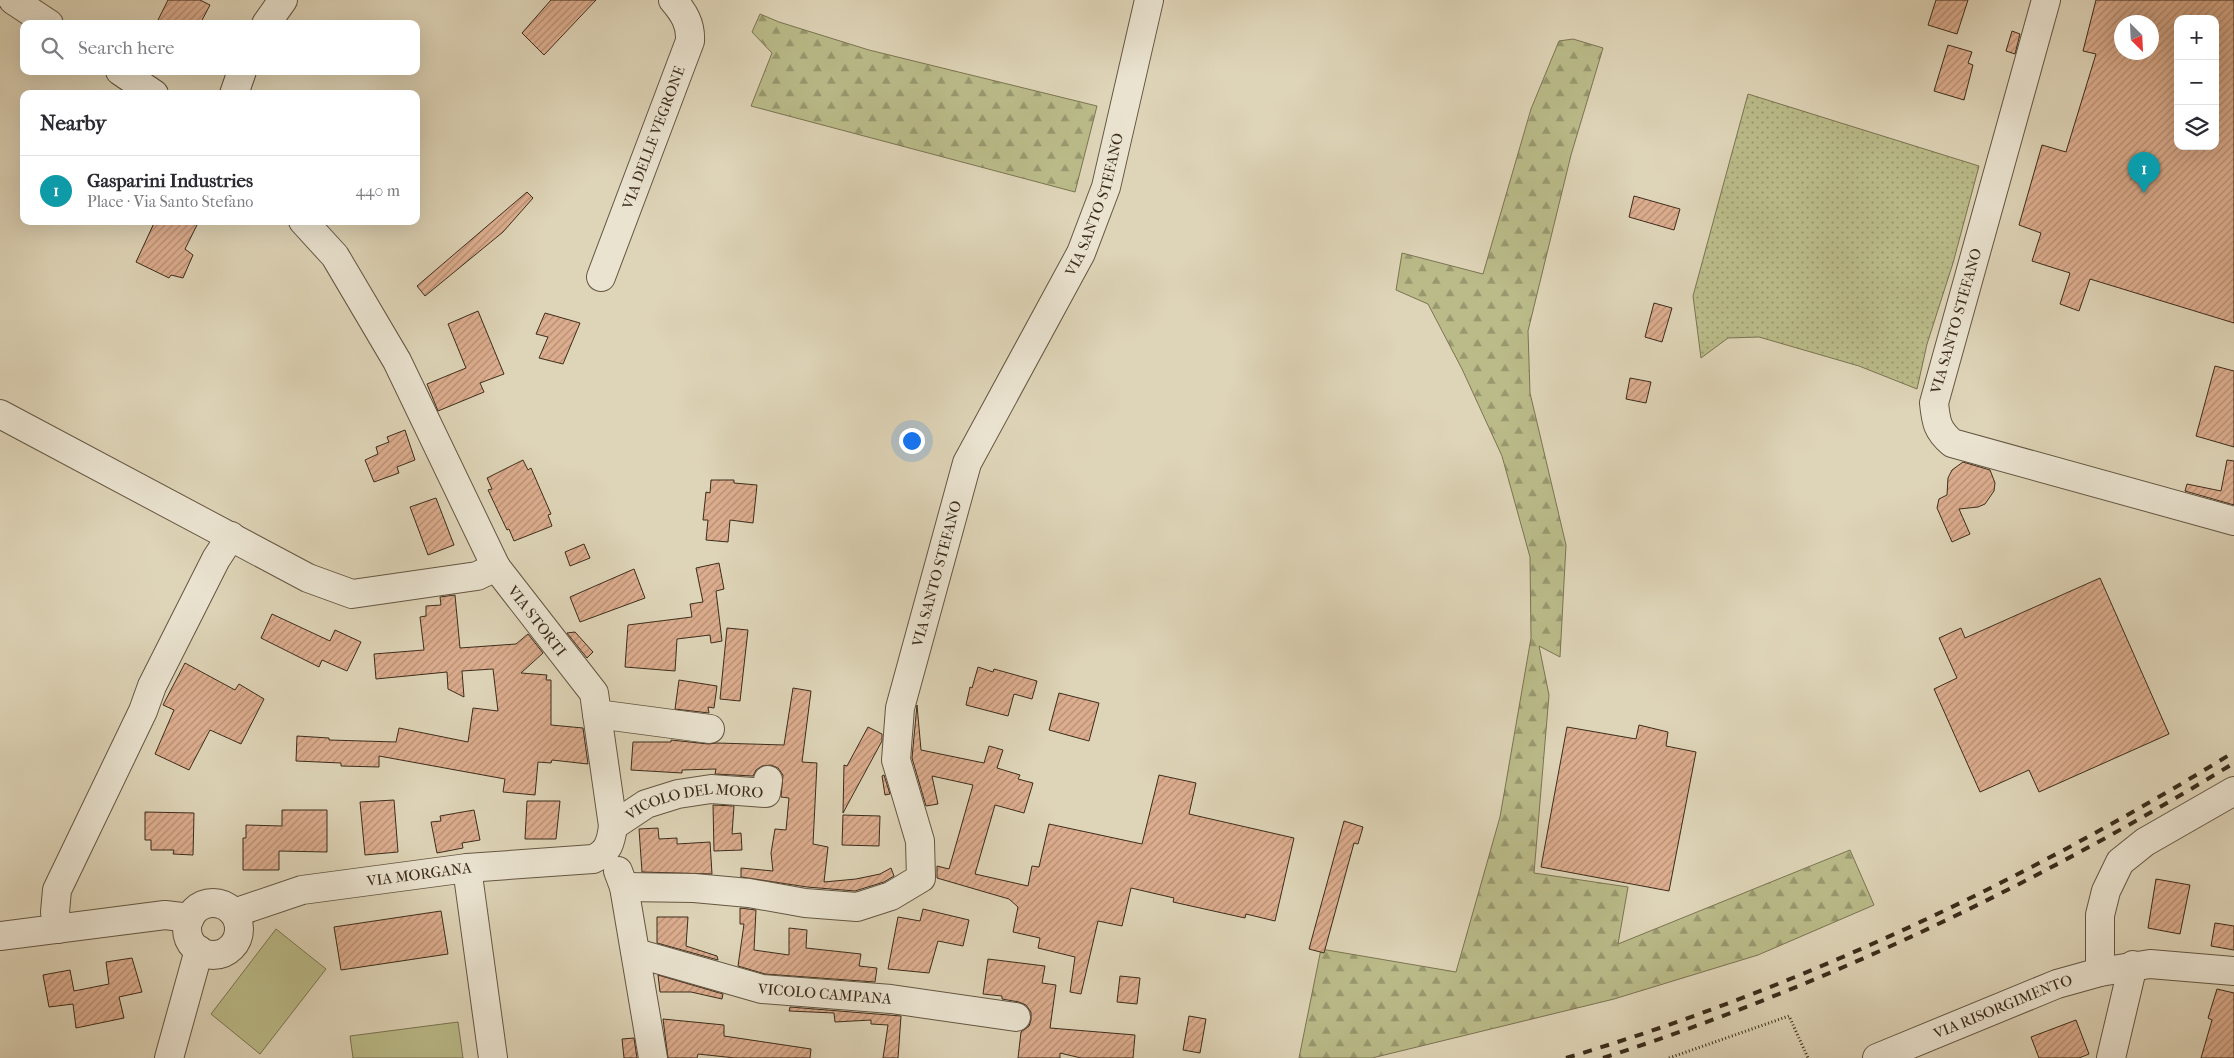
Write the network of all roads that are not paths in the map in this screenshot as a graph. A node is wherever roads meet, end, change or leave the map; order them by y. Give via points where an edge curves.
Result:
1 (13, 0) edge
2 (282, 0) edge
3 (674, 0) edge
4 (1149, 0) edge
5 (2046, 0) edge
6 (43, 20) edge
7 (269, 20) edge
8 (126, 75) edge
9 (241, 75) edge
10 (148, 90) edge
11 (235, 90) edge
12 (307, 225) edge
13 (601, 277) dead end
14 (0, 414) edge
15 (2234, 521) edge
16 (231, 536) junction
17 (496, 567) junction
18 (597, 714) junction
19 (710, 729) dead end
20 (768, 780) dead end
21 (2234, 791) edge
22 (609, 838) junction
23 (467, 868) junction
24 (624, 888) junction
25 (234, 913) junction
26 (190, 918) junction
27 (58, 929) junction
28 (0, 936) edge
29 (199, 950) junction
30 (636, 953) junction
31 (2132, 965) junction
32 (2234, 971) edge
33 (2100, 972) junction
34 (1016, 1017) dead end
35 (169, 1058) edge
36 (494, 1058) edge
37 (653, 1058) edge
38 (1877, 1058) edge
39 (2112, 1058) edge

1 - 6 street
2 - 7 street
3 - 13 street, VIA DELLE VEGRONE via 688,20 690,40
4 - 24 street, VIA SANTO STEFANO via 1106,186 1081,253 967,463 900,708 896,760 920,841 921,878 891,896 857,907 694,888
5 - 15 street, VIA SANTO STEFANO via 1934,403 1940,432 1952,443
8 - 10 street
9 - 11 street
12 - 17 street, VIA STORTI via 335,256 398,361
14 - 16 street
16 - 17 street via 308,578 352,594 477,576
16 - 27 street via 216,559 152,686 57,890 55,912
17 - 18 street, VIA STORTI via 594,693
18 - 19 street
18 - 22 street, VIA STORTI
20 - 22 street, VICOLO DEL MORO via 766,793 711,788 646,804
21 - 33 street via 2145,842 2120,862 2106,891 2100,915
22 - 23 street, VIA MORGANA via 601,855 593,859
22 - 24 street, VIA STORTI
23 - 25 street, VIA MORGANA via 302,890
23 - 36 street
24 - 30 street, VIA STORTI
25 - 26 street via 228,907 211,903 195,911
25 - 29 street via 238,920 238,936 229,949 214,955
26 - 27 street via 165,915
26 - 29 street via 190,939
27 - 28 street
29 - 35 street
30 - 34 street, VICOLO CAMPANA via 762,989 891,999
30 - 37 street, VIA STORTI
31 - 32 street, VIA RISORGIMENTO
31 - 33 street, VIA RISORGIMENTO
31 - 39 street
33 - 38 street, VIA RISORGIMENTO via 2057,984

